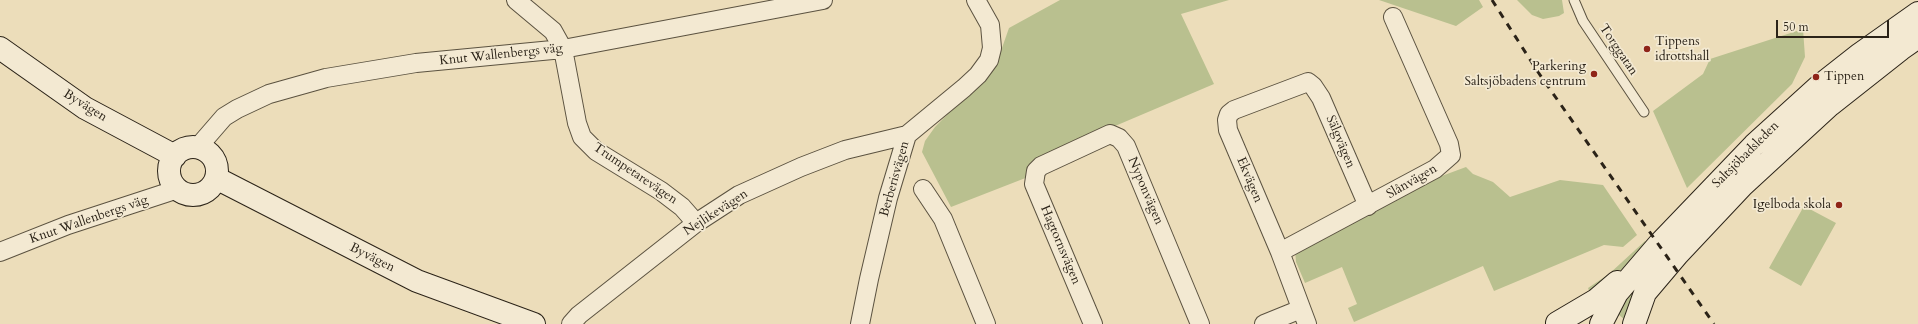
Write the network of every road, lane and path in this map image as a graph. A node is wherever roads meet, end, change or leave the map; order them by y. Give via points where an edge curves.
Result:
1 (516, 0) edge
2 (823, 0) edge
3 (976, 0) edge
4 (1574, 0) edge
5 (1918, 13) edge
6 (1393, 17) dead end
7 (1918, 38) edge
8 (0, 48) edge
9 (563, 49) junction
10 (1308, 82) joint
11 (1644, 112) dead end
12 (907, 135) junction
13 (198, 147) junction
14 (175, 156) junction
15 (1041, 166) joint
16 (216, 178) junction
17 (178, 189) junction
18 (923, 189) dead end
19 (1368, 206) junction
20 (696, 223) junction
21 (1659, 244) junction
22 (0, 252) edge
23 (1280, 252) junction
24 (1304, 317) edge
25 (534, 324) edge
26 (571, 324) edge
27 (860, 324) edge
28 (986, 324) edge
29 (1093, 324) edge
30 (1200, 324) edge
31 (1264, 324) edge
32 (1555, 324) edge
33 (1582, 324) edge
34 (1601, 324) edge
35 (1634, 324) edge

1 - 9 street, Trumpetarevägen via 552,31
2 - 9 street, Knut Wallenbergs väg
3 - 12 street, Berberisvägen via 990,25 992,48 989,60 964,88
4 - 11 lane, Torggatan via 1583,21
5 - 21 main road, Saltsjöbadsleden via 1860,54 1778,123
6 - 19 street, Slånvägen via 1449,144 1451,155 1434,169
7 - 35 main road, Saltsjöbadsleden via 1830,105 1742,186 1644,293
8 - 14 main road, Byvägen via 85,108
9 - 13 street, Knut Wallenbergs väg via 416,63 326,78 269,94 237,109 224,117
9 - 20 street, Trumpetarevägen via 582,137 596,151 661,191 682,207
10 - 19 street, Sälgvägen via 1314,86 1321,98
10 - 23 street, Ekvägen via 1234,110 1227,120 1228,130
12 - 20 street, Nejlikevägen via 845,150 801,167 739,195
12 - 27 street, Berberisvägen via 888,198
13 - 14 main road via 184,149
13 - 16 main road via 206,150 214,160 217,168
14 - 17 main road via 170,176
15 - 29 street, Hagtornsvägen via 1036,171 1034,184
15 - 30 street, Nyponvägen via 1110,134 1119,138 1126,146
16 - 17 main road via 206,191 198,194
16 - 25 main road, Byvägen via 417,281
17 - 22 street, Knut Wallenbergs väg via 68,225
18 - 28 street via 943,219
19 - 23 street, Slånvägen
20 - 26 street, Nejlikevägen
21 - 32 main road via 1596,300
21 - 34 main road, Saltsjöbadsleden via 1618,293
23 - 24 street, Ekvägen
24 - 31 street
32 - 33 main road

